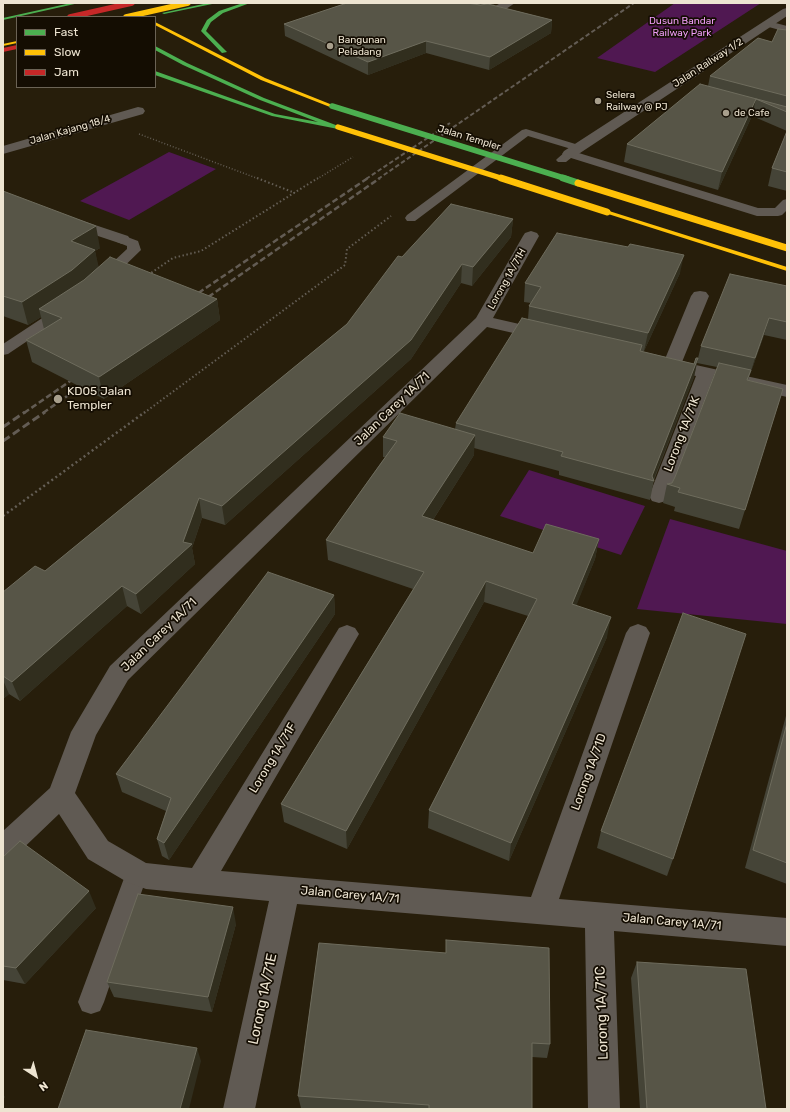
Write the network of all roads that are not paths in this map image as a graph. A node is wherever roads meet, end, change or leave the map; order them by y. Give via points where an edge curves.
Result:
1 (76, 3) edge
2 (114, 3) edge
3 (121, 3) edge
4 (132, 3) edge
5 (188, 3) edge
6 (215, 3) edge
7 (248, 3) edge
8 (447, 3) edge
9 (510, 3) edge
10 (86, 9) junction
11 (787, 11) edge
12 (16, 16) edge
13 (17, 16) edge
14 (57, 16) edge
15 (74, 16) edge
16 (98, 16) edge
17 (130, 16) edge
18 (143, 16) edge
19 (150, 16) edge
20 (3, 19) edge
21 (156, 24) edge
22 (768, 24) junction
23 (16, 25) edge
24 (3, 29) edge
25 (787, 29) edge
26 (16, 42) edge
27 (3, 45) edge
28 (16, 47) edge
29 (156, 49) edge
30 (3, 50) edge
31 (16, 54) edge
32 (3, 56) edge
33 (156, 57) edge
34 (185, 64) junction
35 (234, 64) junction
36 (156, 73) edge
37 (669, 88) junction
38 (684, 92) dead end
39 (138, 111) dead end
40 (338, 127) junction
41 (3, 150) edge
42 (570, 154) junction
43 (787, 203) edge
44 (57, 217) edge
45 (411, 218) road end
46 (531, 236) dead end
47 (122, 239) joint
48 (787, 248) edge
49 (787, 269) edge
50 (94, 287) edge
51 (700, 296) dead end
52 (76, 301) edge
53 (483, 321) junction
54 (566, 340) edge
55 (3, 351) edge
56 (649, 359) edge
57 (672, 365) junction
58 (706, 372) junction
59 (787, 391) edge
60 (658, 496) dead end
61 (638, 633) dead end
62 (347, 634) dead end
63 (61, 795) junction
64 (3, 849) edge
65 (137, 873) junction
66 (199, 882) junction
67 (286, 890) junction
68 (540, 911) junction
69 (599, 916) junction
70 (787, 932) edge
71 (91, 1002) dead end
72 (239, 1109) edge
73 (604, 1109) edge

1 - 13 main road
2 - 10 main road
3 - 18 main road
4 - 15 main road, bridge
5 - 17 main road, bridge
6 - 19 main road
7 - 35 main road via 221,12 209,21 203,31
8 - 9 street via 465,11 480,13 499,9
10 - 14 main road
10 - 16 main road
11 - 22 street, Jalan Railway 1/2
12 - 20 main road
21 - 35 main road, Jalan Templer
22 - 25 lane
22 - 37 street, Jalan Railway 1/2
23 - 24 main road
26 - 27 main road
28 - 30 main road
29 - 34 main road
31 - 32 main road
33 - 34 main road
34 - 40 main road via 262,99
35 - 48 main road, Jalan Templer, bridge via 263,79 383,123
36 - 40 main road via 274,115
37 - 38 street
37 - 42 street, Jalan Railway 1/2
39 - 41 street, Jalan Kajang 18/4
40 - 49 main road, bridge
42 - 43 lane via 757,212 778,212
42 - 45 lane via 526,132
44 - 47 street
46 - 53 street, Lorong 1A/71H
47 - 50 lane via 133,244 134,250
51 - 57 street
52 - 55 lane
53 - 54 street
53 - 63 street, Jalan Carey 1A/71 via 119,673 84,732
56 - 57 street
57 - 58 street
58 - 59 street
58 - 60 street, Lorong 1A/71K
61 - 68 street, Lorong 1A/71D
62 - 66 street, Lorong 1A/71F
63 - 64 street
63 - 65 street, Jalan Carey 1A/71 via 98,850
65 - 66 street, Jalan Carey 1A/71
65 - 71 lane
66 - 67 street, Jalan Carey 1A/71
67 - 68 street, Jalan Carey 1A/71
67 - 72 street, Lorong 1A/71E
68 - 69 street, Jalan Carey 1A/71
69 - 70 street, Jalan Carey 1A/71
69 - 73 street, Lorong 1A/71C

